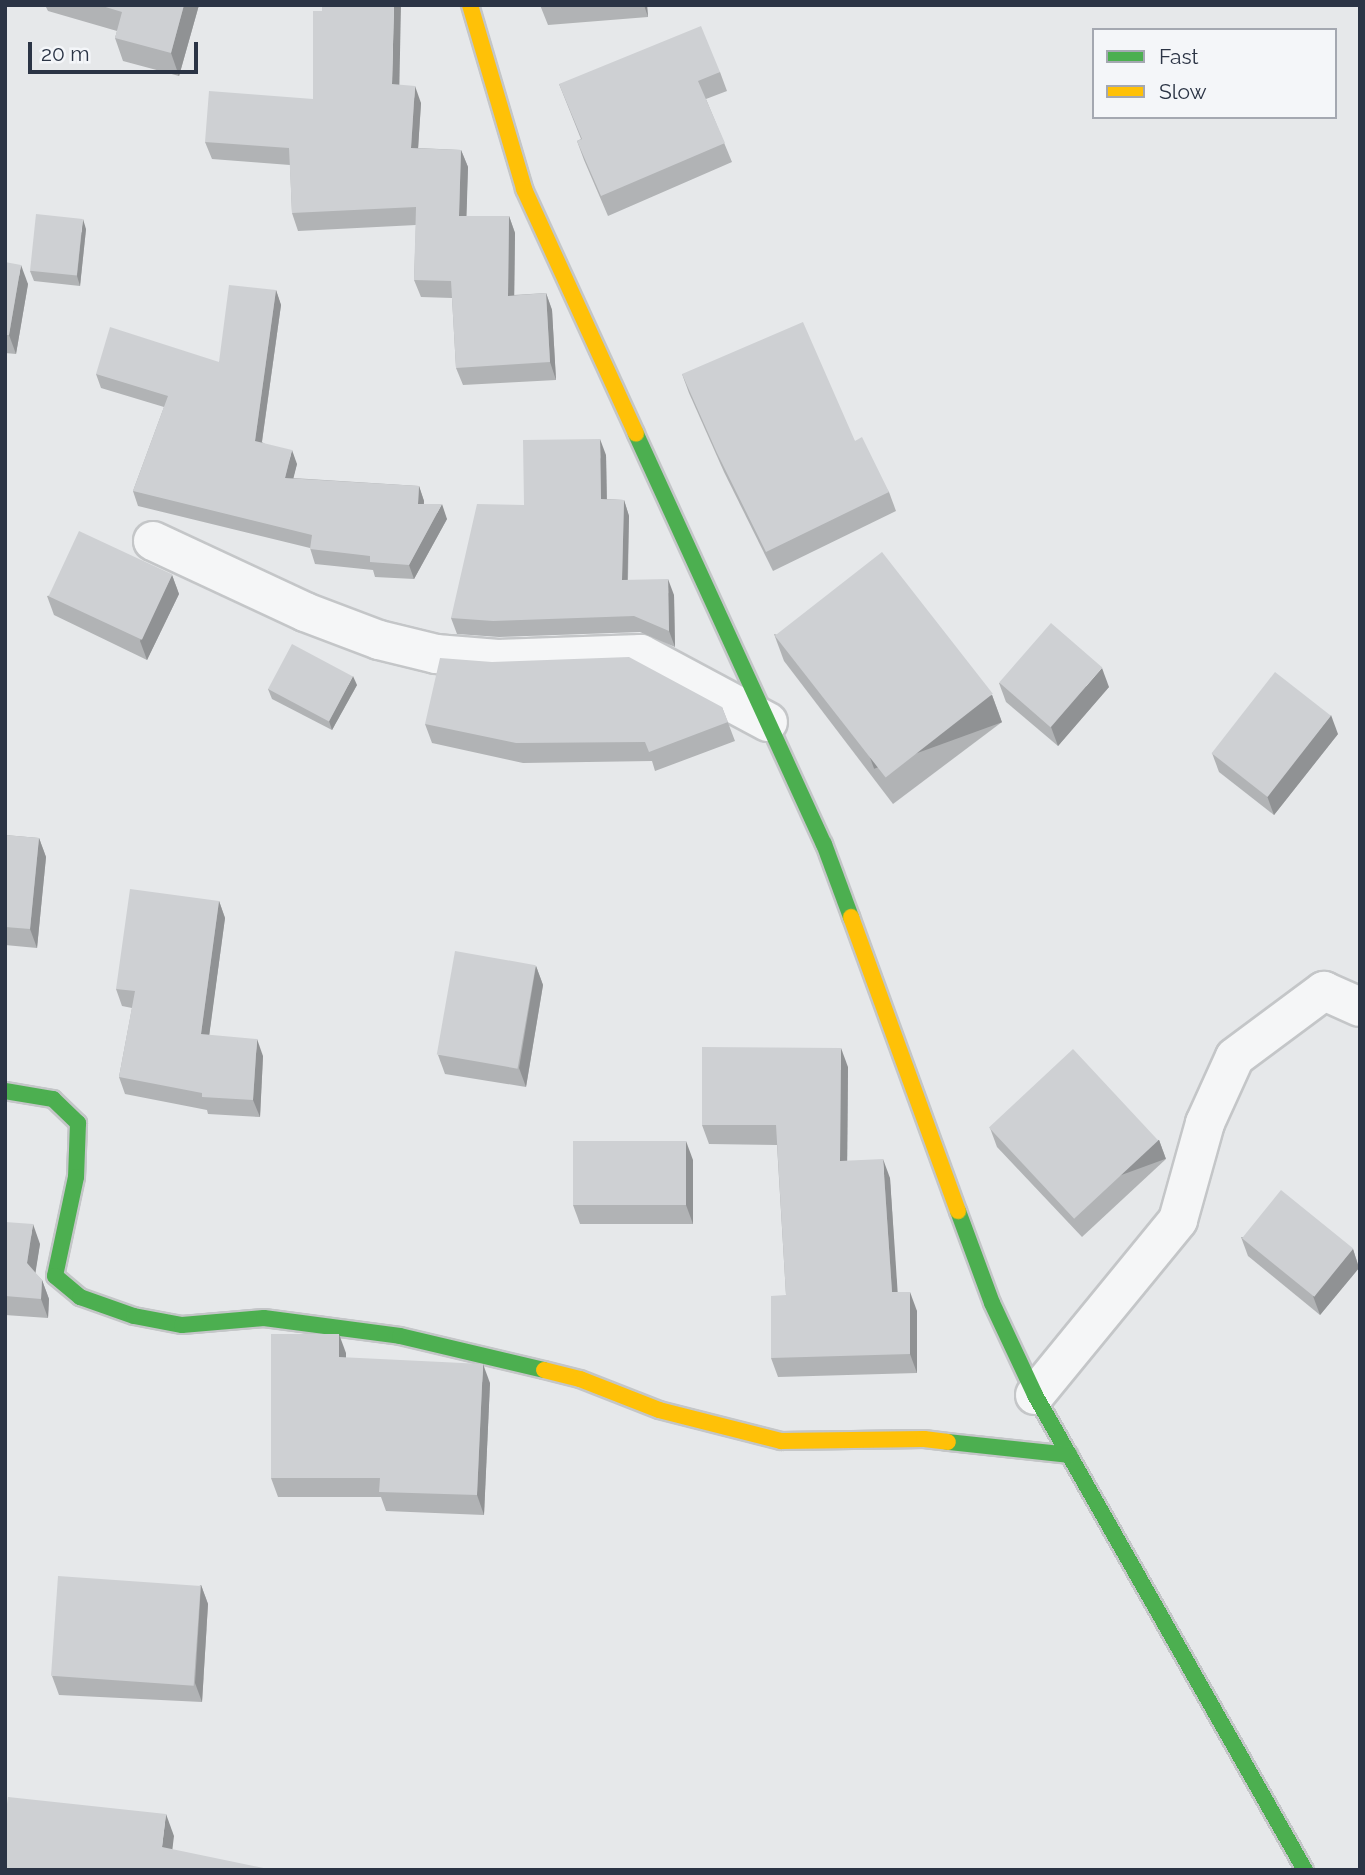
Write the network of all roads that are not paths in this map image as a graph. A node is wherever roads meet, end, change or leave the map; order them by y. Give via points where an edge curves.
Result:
1 (470, 5) edge
2 (153, 541) dead end
3 (768, 722) junction
4 (1360, 1007) edge
5 (5, 1091) edge
6 (1035, 1395) junction
7 (1069, 1455) junction
8 (1305, 1870) edge

1 - 3 street via 524,189
2 - 3 street via 305,612 379,640 436,654 498,659 641,654
3 - 6 street via 824,844 992,1303
4 - 6 street via 1324,991 1235,1057 1205,1123 1178,1220
5 - 7 street via 52,1099 78,1123 76,1177 55,1276 79,1297 134,1316 182,1325 264,1318 400,1336 580,1379 659,1410 781,1440 924,1439
6 - 7 street
7 - 8 street

